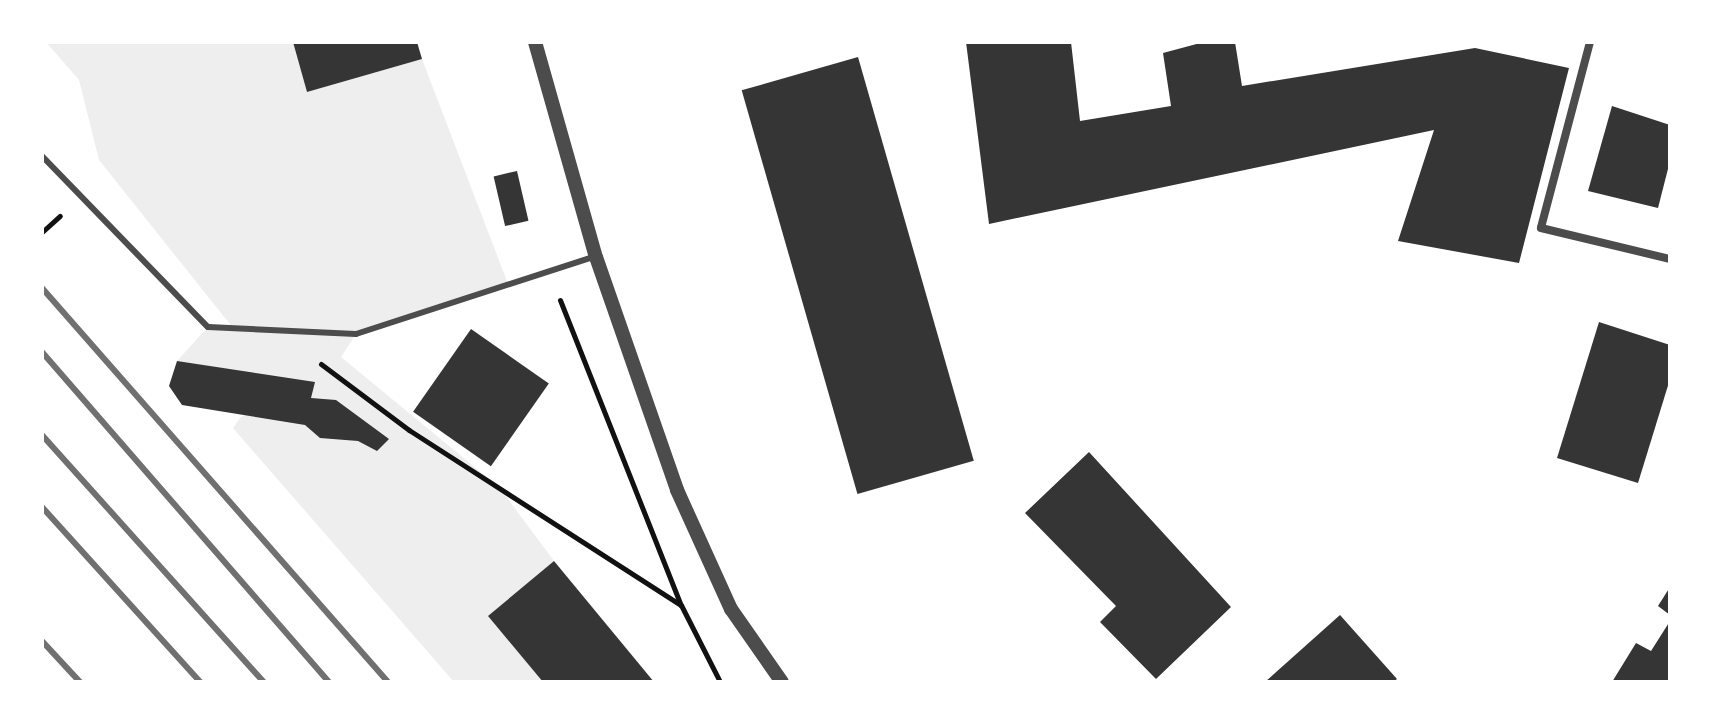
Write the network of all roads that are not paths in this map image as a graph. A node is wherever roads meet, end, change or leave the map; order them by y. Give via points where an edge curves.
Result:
1 (535, 42) edge
2 (1590, 42) edge
3 (42, 156) edge
4 (596, 257) junction
5 (1670, 259) edge
6 (782, 682) edge

1 - 4 street
2 - 5 street via 1541,228
3 - 4 lane via 208,327 356,334
4 - 6 street via 702,554 731,609

